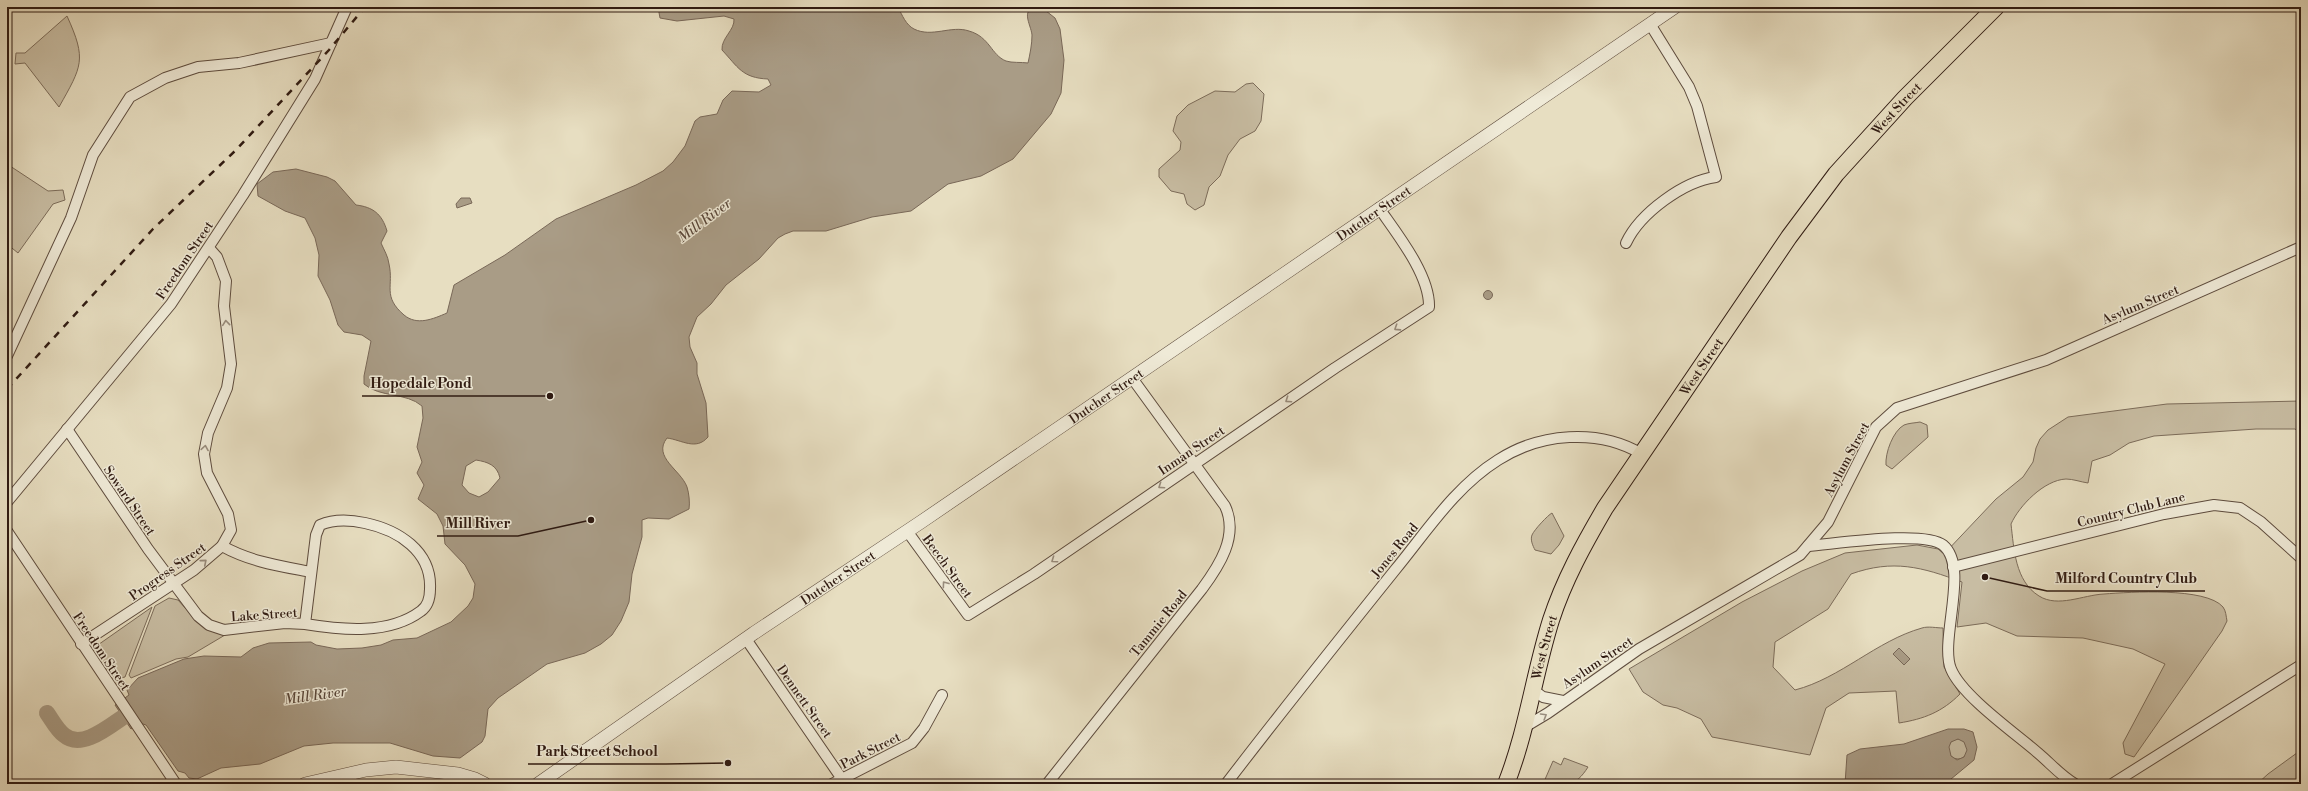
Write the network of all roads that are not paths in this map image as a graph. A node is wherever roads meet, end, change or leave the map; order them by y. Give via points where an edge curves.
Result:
1 (347, 7) edge
2 (1675, 7) edge
3 (1996, 7) edge
4 (1650, 24) junction
5 (331, 43) junction
6 (1379, 208) junction
7 (1626, 243) dead end
8 (2301, 247) edge
9 (209, 248) junction
10 (7, 356) edge
11 (1132, 378) junction
12 (67, 429) junction
13 (1642, 454) junction
14 (1194, 465) junction
15 (7, 502) edge
16 (7, 531) edge
17 (907, 531) junction
18 (222, 546) junction
19 (1808, 546) junction
20 (2301, 558) edge
21 (1952, 567) junction
22 (312, 572) junction
23 (173, 584) junction
24 (968, 616) joint
25 (305, 624) junction
26 (746, 638) junction
27 (81, 644) junction
28 (2301, 665) edge
29 (1532, 689) junction
30 (942, 695) dead end
31 (1562, 701) junction
32 (1523, 728) junction
33 (842, 779) junction
34 (176, 784) edge
35 (305, 784) edge
36 (485, 784) edge
37 (538, 784) edge
38 (832, 784) edge
39 (1047, 784) edge
40 (1226, 784) edge
41 (1506, 784) edge
42 (2075, 784) edge
43 (2112, 784) edge

1 - 5 street, Freedom Street
2 - 4 street, Dutcher Street
3 - 13 main road, West Street via 1909,94 1836,174 1789,237
4 - 6 street, Dutcher Street
4 - 7 street via 1689,87 1697,106 1716,177 1695,181 1645,216
5 - 9 street, Freedom Street via 315,80
5 - 10 street via 239,64 198,67 165,78 130,97 93,155 71,218
6 - 11 street, Dutcher Street
6 -> 14 street, Inman Street via 1415,265 1429,294 1429,307
8 - 19 street, Asylum Street via 2046,360 1897,408 1876,427 1828,522
9 - 12 street, Freedom Street via 171,304
18 -> 9 street, Progress Street via 231,530 230,523 207,473 204,454 208,433 227,388 231,364 224,306 226,281 218,257
11 - 14 street, Tammie Road
11 - 17 street, Dutcher Street
12 - 15 street, Freedom Street
12 - 23 street, Soward Street
13 - 29 main road, West Street via 1605,508 1568,575 1551,620
13 - 40 street, Jones Road via 1626,445 1605,439 1552,438 1499,459 1464,485 1334,645
14 -> 24 street, Inman Street
14 - 39 street, Tammie Road via 1228,513 1229,534 1222,559 1202,589
16 - 27 street, Freedom Street
24 -> 17 street, Beech Street
17 - 26 street, Dutcher Street
18 - 22 street via 241,557 259,563
23 -> 18 street, Progress Street
19 - 21 street via 1884,539 1924,539 1943,545 1950,555
19 - 31 street, Asylum Street via 1800,555 1639,649
20 - 21 street, Country Club Lane via 2261,522 2240,508 2214,504
21 - 42 street via 1954,592 1949,648 1952,670 1970,694
22 - 25 street, Lake Street
22 - 25 street, Lake Street via 316,535 320,525 332,522 359,522 392,532 412,544 429,572 430,594 422,610 392,624 347,629
23 - 25 street, Lake Street via 198,616 209,625 224,630 285,623
23 - 27 street, Progress Street
26 - 33 street, Dennett Street
26 - 37 street, Dutcher Street
27 - 34 street, Freedom Street
28 - 43 street
29 - 31 street, Asylum Street via 1543,697
29 - 32 main road, West Street
30 - 33 street, Park Street via 924,728 912,743
32 -> 31 street, Asylum Street
32 - 41 main road, West Street
33 - 38 street, Park Street
35 - 36 street via 366,770 396,767 458,774

